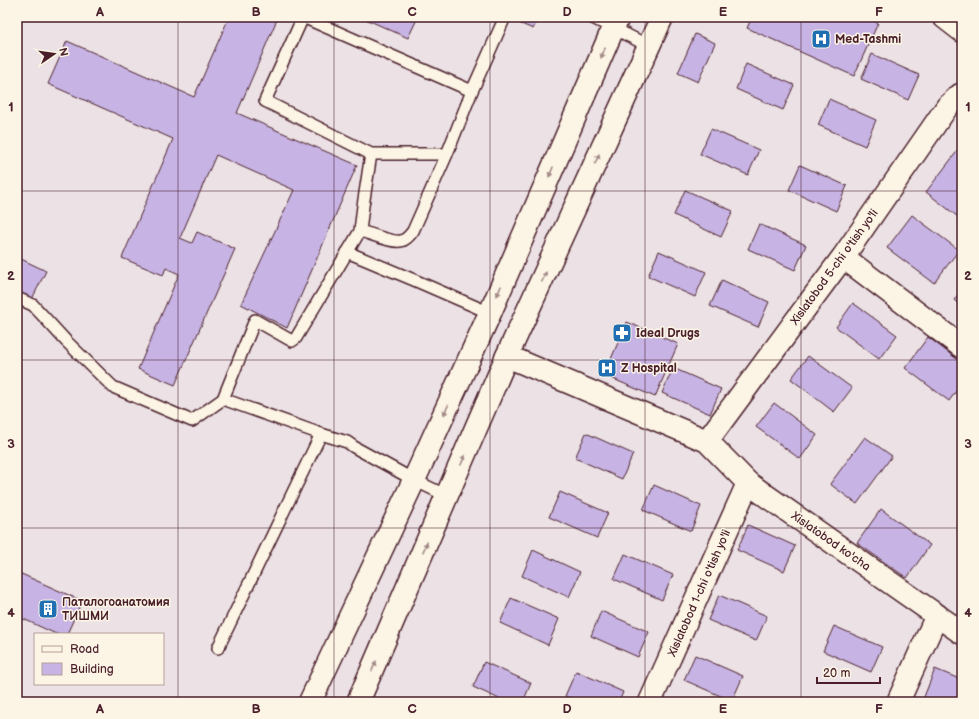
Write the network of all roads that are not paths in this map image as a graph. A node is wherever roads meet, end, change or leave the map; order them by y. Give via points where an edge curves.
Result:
1 (303, 17) edge
2 (505, 17) edge
3 (591, 17) edge
4 (662, 17) edge
5 (944, 17) edge
6 (616, 23) edge
7 (962, 31) edge
8 (649, 46) junction
9 (472, 91) junction
10 (962, 95) edge
11 (372, 154) junction
12 (447, 154) junction
13 (360, 231) junction
14 (347, 252) junction
15 (843, 257) junction
16 (17, 298) edge
17 (490, 313) junction
18 (962, 347) edge
19 (507, 356) junction
20 (223, 399) junction
21 (321, 434) junction
22 (707, 441) junction
23 (414, 480) junction
24 (748, 483) junction
25 (447, 496) junction
26 (937, 615) junction
27 (962, 633) edge
28 (218, 648) dead end
29 (310, 702) edge
30 (358, 702) edge
31 (650, 702) edge
32 (898, 702) edge

1 - 9 lane
1 - 11 lane via 265,101
2 - 9 lane
3 - 6 lane
4 - 8 main road
5 - 7 main road
6 - 8 lane
6 -> 17 main road
19 -> 8 main road
9 - 12 lane
10 - 15 main road, Xislatobod 5-chi o'tish yo'li via 947,107
11 - 12 lane
11 - 13 lane
12 - 13 lane via 408,238 400,241 389,240
13 - 14 lane
14 - 17 lane
14 - 20 lane via 292,341 255,320
15 - 18 main road
15 - 22 main road, Xislatobod 5-chi o'tish yo'li
16 - 20 lane via 33,305 113,387 192,421
17 -> 23 main road
19 - 22 main road
25 -> 19 main road
20 - 21 lane
21 - 23 lane via 347,442
21 - 28 lane
22 - 24 main road, Xislatobod ko'cha
23 - 25 lane
23 - 29 main road
24 - 26 main road, Xislatobod ko'cha
24 - 31 main road, Xislatobod 1-chi o'tish yo'li
30 -> 25 main road
26 - 27 main road, Xislatobod ko'cha
26 - 32 main road

